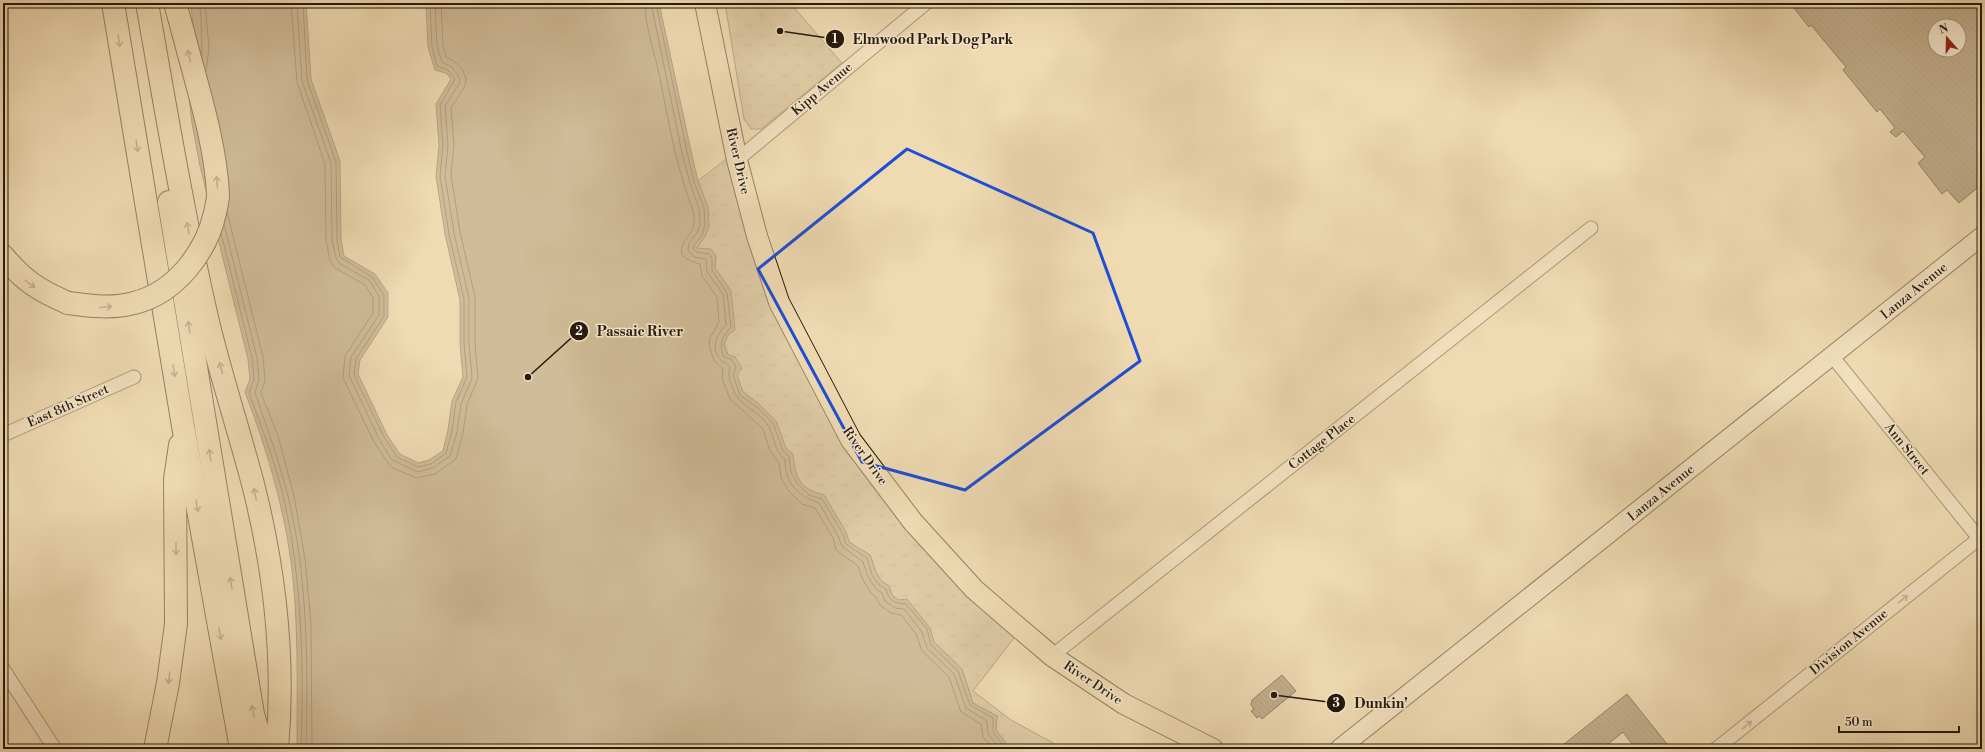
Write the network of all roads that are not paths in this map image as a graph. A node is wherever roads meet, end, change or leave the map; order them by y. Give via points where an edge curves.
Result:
1 (113, 3) edge
2 (146, 3) edge
3 (175, 3) edge
4 (705, 3) edge
5 (926, 3) edge
6 (736, 160) junction
7 (1591, 228) dead end
8 (1982, 236) edge
9 (3, 256) edge
10 (1832, 356) junction
11 (134, 377) dead end
12 (183, 426) junction
13 (3, 435) edge
14 (263, 532) junction
15 (1981, 539) edge
16 (1052, 656) junction
17 (3, 669) edge
18 (55, 749) edge
19 (155, 749) edge
20 (241, 749) edge
21 (263, 749) edge
22 (266, 749) edge
23 (277, 749) edge
24 (1213, 749) edge
25 (1339, 749) edge
26 (1716, 749) edge

1 -> 12 highway
14 -> 2 highway via 197,273
21 -> 2 highway via 248,690 172,228 157,117
9 -> 3 highway, bridge via 18,274 40,291 68,304 102,308 135,303 163,290 184,273 200,251 212,227 218,197 215,163
4 - 6 main road, River Drive
5 - 6 street, Kipp Avenue
6 - 16 main road, River Drive via 779,302 851,440 913,522 974,589
7 - 16 street, Cottage Place
8 - 10 street, Lanza Avenue
10 - 15 street, Ann Street
10 - 25 street, Lanza Avenue
11 - 13 street, East 8th Street
12 -> 19 highway via 175,479 176,624
12 -> 20 highway
14 - 22 highway via 271,587 274,644 272,703
14 - 23 highway via 274,587 279,644 281,692
26 -> 15 street, Division Avenue
16 - 24 main road, River Drive via 1124,704
17 - 18 street

